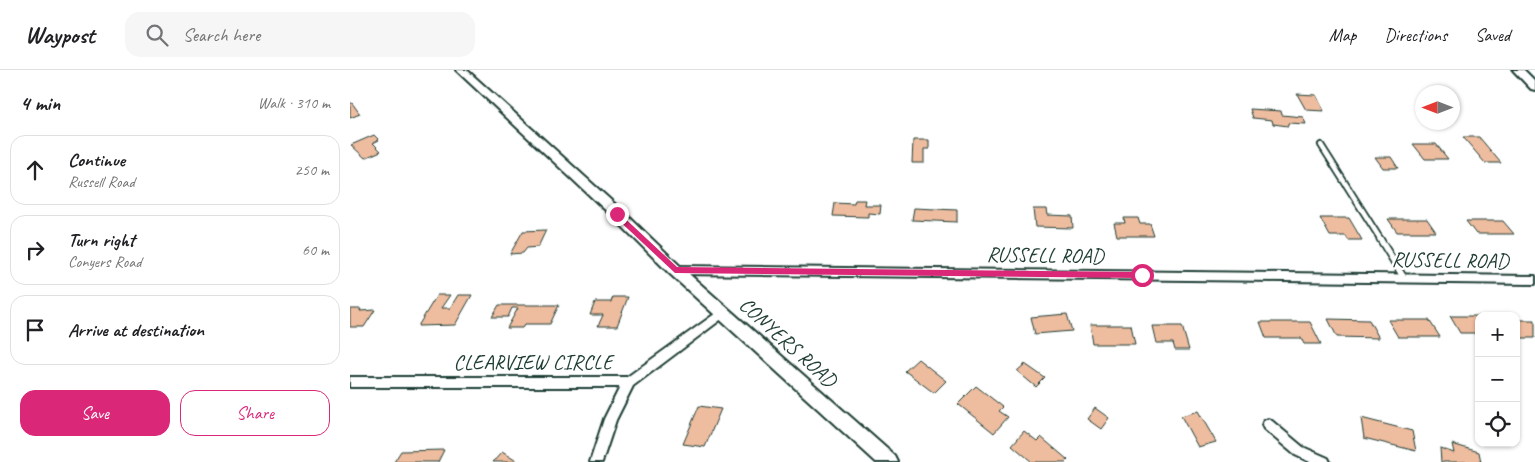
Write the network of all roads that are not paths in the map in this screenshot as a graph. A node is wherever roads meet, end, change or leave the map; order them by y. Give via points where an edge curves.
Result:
1 (461, 70) edge
2 (1518, 70) edge
3 (1535, 87) edge
4 (1321, 145) dead end
5 (675, 270) junction
6 (1404, 279) junction
7 (1535, 280) edge
8 (723, 312) junction
9 (350, 382) edge
10 (628, 382) junction
11 (1268, 426) dead end
12 (596, 462) edge
13 (889, 462) edge
14 (1324, 462) edge

1 - 5 main road, CONYERS ROAD
2 - 3 main road
4 - 6 lane
5 - 6 street, RUSSELL ROAD
5 - 8 main road, CONYERS ROAD
6 - 7 street, RUSSELL ROAD
8 - 10 street
8 - 13 main road, CONYERS ROAD
9 - 10 street, CLEARVIEW CIRCLE
10 - 12 street, CLEARVIEW CIRCLE via 610,419
11 - 14 street via 1299,451

